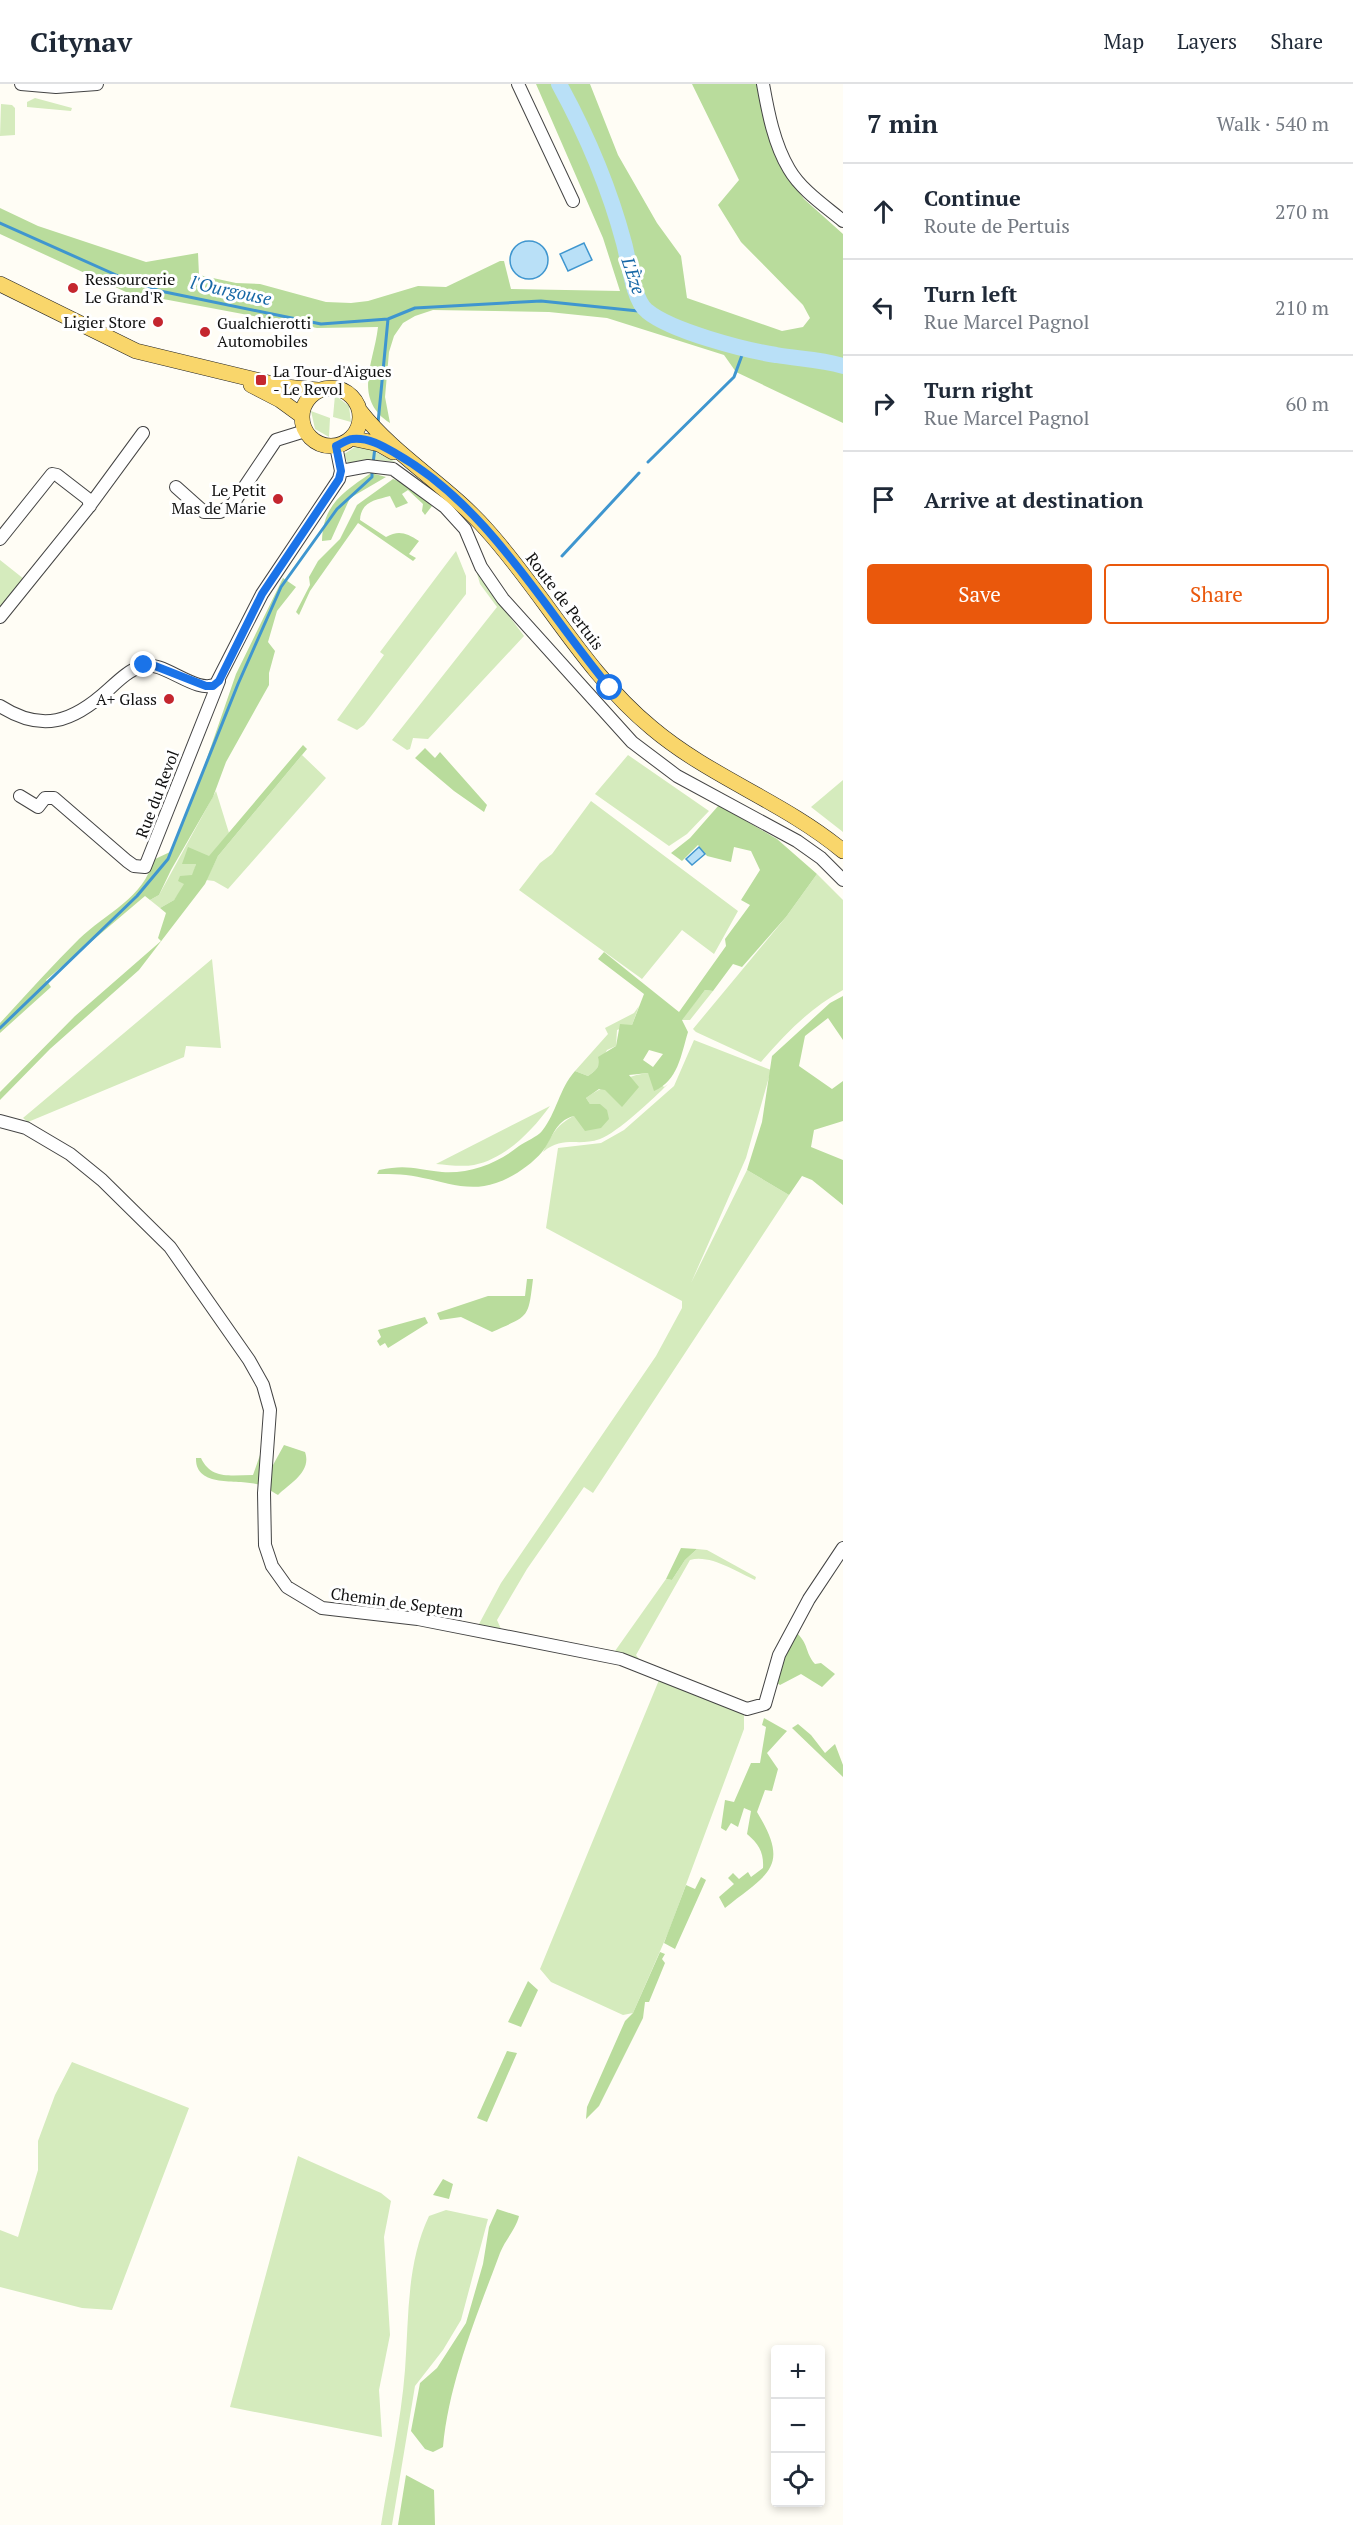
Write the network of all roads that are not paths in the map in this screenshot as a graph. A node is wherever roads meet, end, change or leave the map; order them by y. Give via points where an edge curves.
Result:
1 (21, 84) edge
2 (98, 84) edge
3 (518, 84) edge
4 (763, 84) edge
5 (573, 201) dead end
6 (843, 221) edge
7 (0, 284) edge
8 (226, 373) junction
9 (318, 390) junction
10 (360, 411) junction
11 (303, 424) junction
12 (143, 433) dead end
13 (351, 438) junction
14 (336, 446) junction
15 (413, 463) junction
16 (341, 471) junction
17 (176, 487) dead end
18 (90, 506) junction
19 (0, 539) edge
20 (0, 617) edge
21 (219, 681) junction
22 (0, 706) edge
23 (20, 796) dead end
24 (843, 851) edge
25 (843, 880) edge
26 (0, 1121) edge
27 (843, 1548) edge

1 - 2 street
3 - 5 street
4 - 6 street via 769,115 789,170
7 - 8 main road via 118,344
8 - 9 main road via 285,387
8 - 11 main road via 280,400
9 - 10 main road via 344,390
9 - 11 main road via 306,401
10 - 13 main road via 357,430
10 - 15 main road, Route de Pertuis
11 - 14 main road via 315,441
11 - 17 street via 276,440 235,501 223,511 204,512
12 - 18 street
13 - 14 main road
13 - 15 main road, Route de Pertuis via 379,444
14 - 16 street
15 - 24 main road, Route de Pertuis via 480,523 587,661 652,729 712,769 799,818
16 - 21 street via 327,499 262,594
16 - 25 street via 368,466 393,469 446,507 460,522 481,567 503,599 632,742 677,776 797,841
18 - 19 street via 88,499 57,474 51,474
18 - 20 street
21 - 22 street via 206,686 147,665 131,671 88,707 65,718 31,722
21 - 23 street, Rue du Revol via 145,867 134,866 54,798 45,798 38,807
26 - 27 street, Chemin de Septem via 26,1128 70,1154 102,1180 170,1247 249,1360 263,1385 270,1410 265,1545 272,1566 287,1587 312,1603 322,1608 418,1619 621,1659 753,1709 765,1704 779,1655

